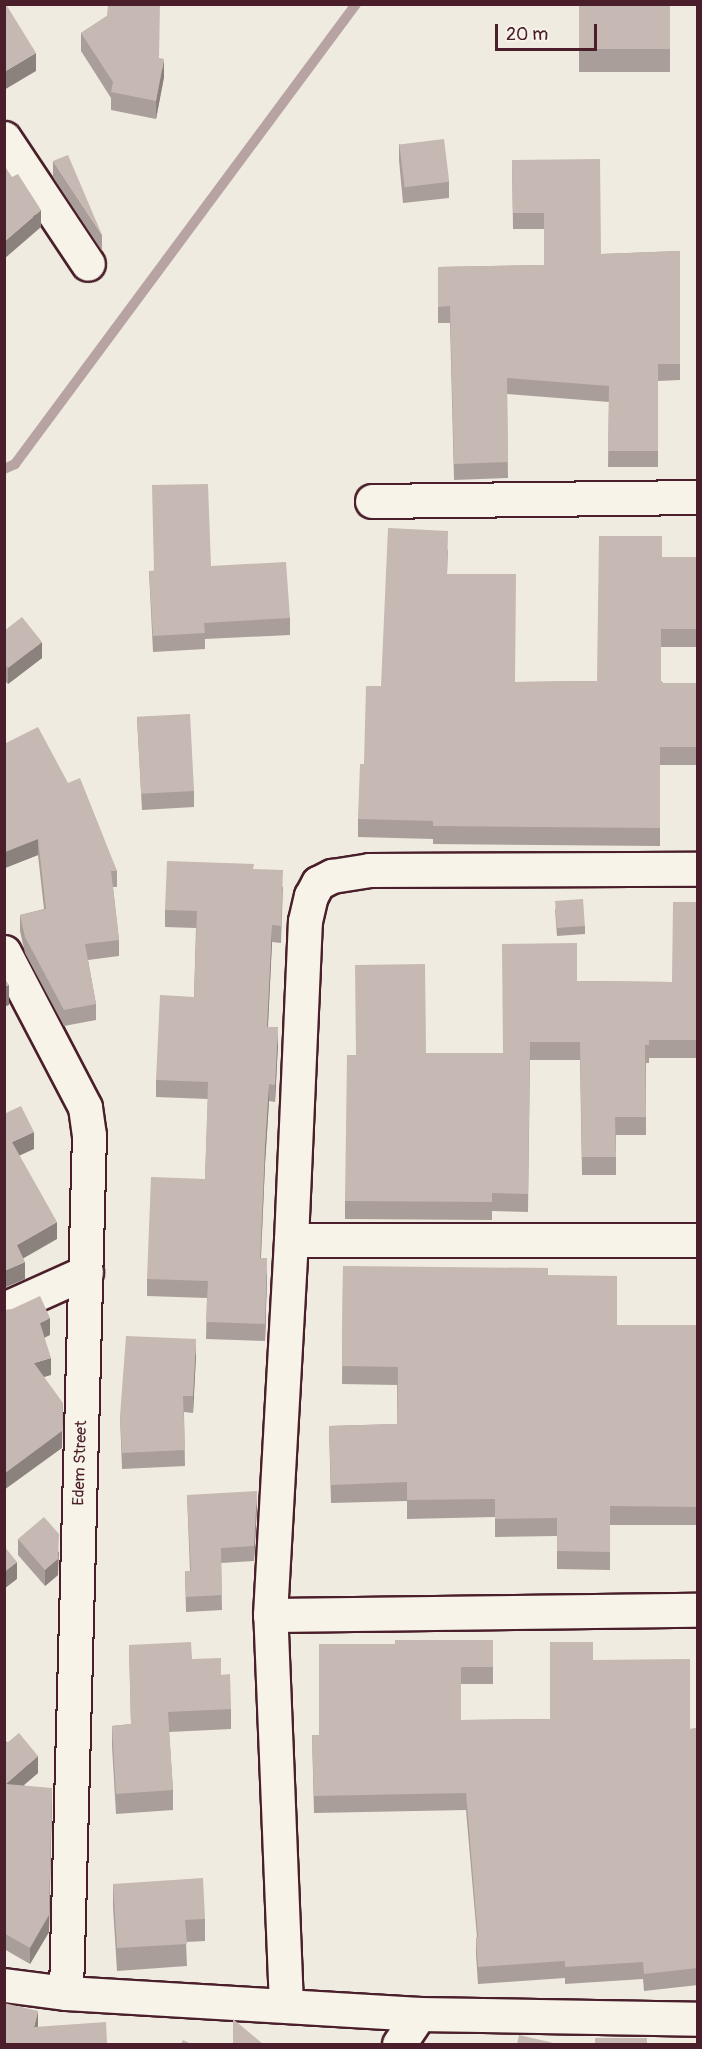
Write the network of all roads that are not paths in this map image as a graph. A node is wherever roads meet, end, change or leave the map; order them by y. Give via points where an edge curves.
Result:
1 (4, 138) edge
2 (88, 264) dead end
3 (698, 497) edge
4 (372, 501) dead end
5 (698, 869) edge
6 (4, 952) edge
7 (291, 1240) junction
8 (698, 1240) edge
9 (86, 1272) junction
10 (4, 1309) edge
11 (698, 1610) edge
12 (270, 1615) junction
13 (4, 1985) edge
14 (66, 1993) junction
15 (285, 2005) junction
16 (419, 2014) junction
17 (698, 2019) edge
18 (399, 2044) edge

1 - 2 street
3 - 4 street
5 - 7 street via 369,870 332,876 318,883 305,921
6 - 9 street, Edem Street via 85,1107 90,1135
7 - 8 street
7 - 12 street
9 - 10 street
9 - 14 street, Edem Street
11 - 12 street
12 - 15 street
13 - 14 street
14 - 15 street
15 - 16 street
16 - 17 street
16 - 18 street

